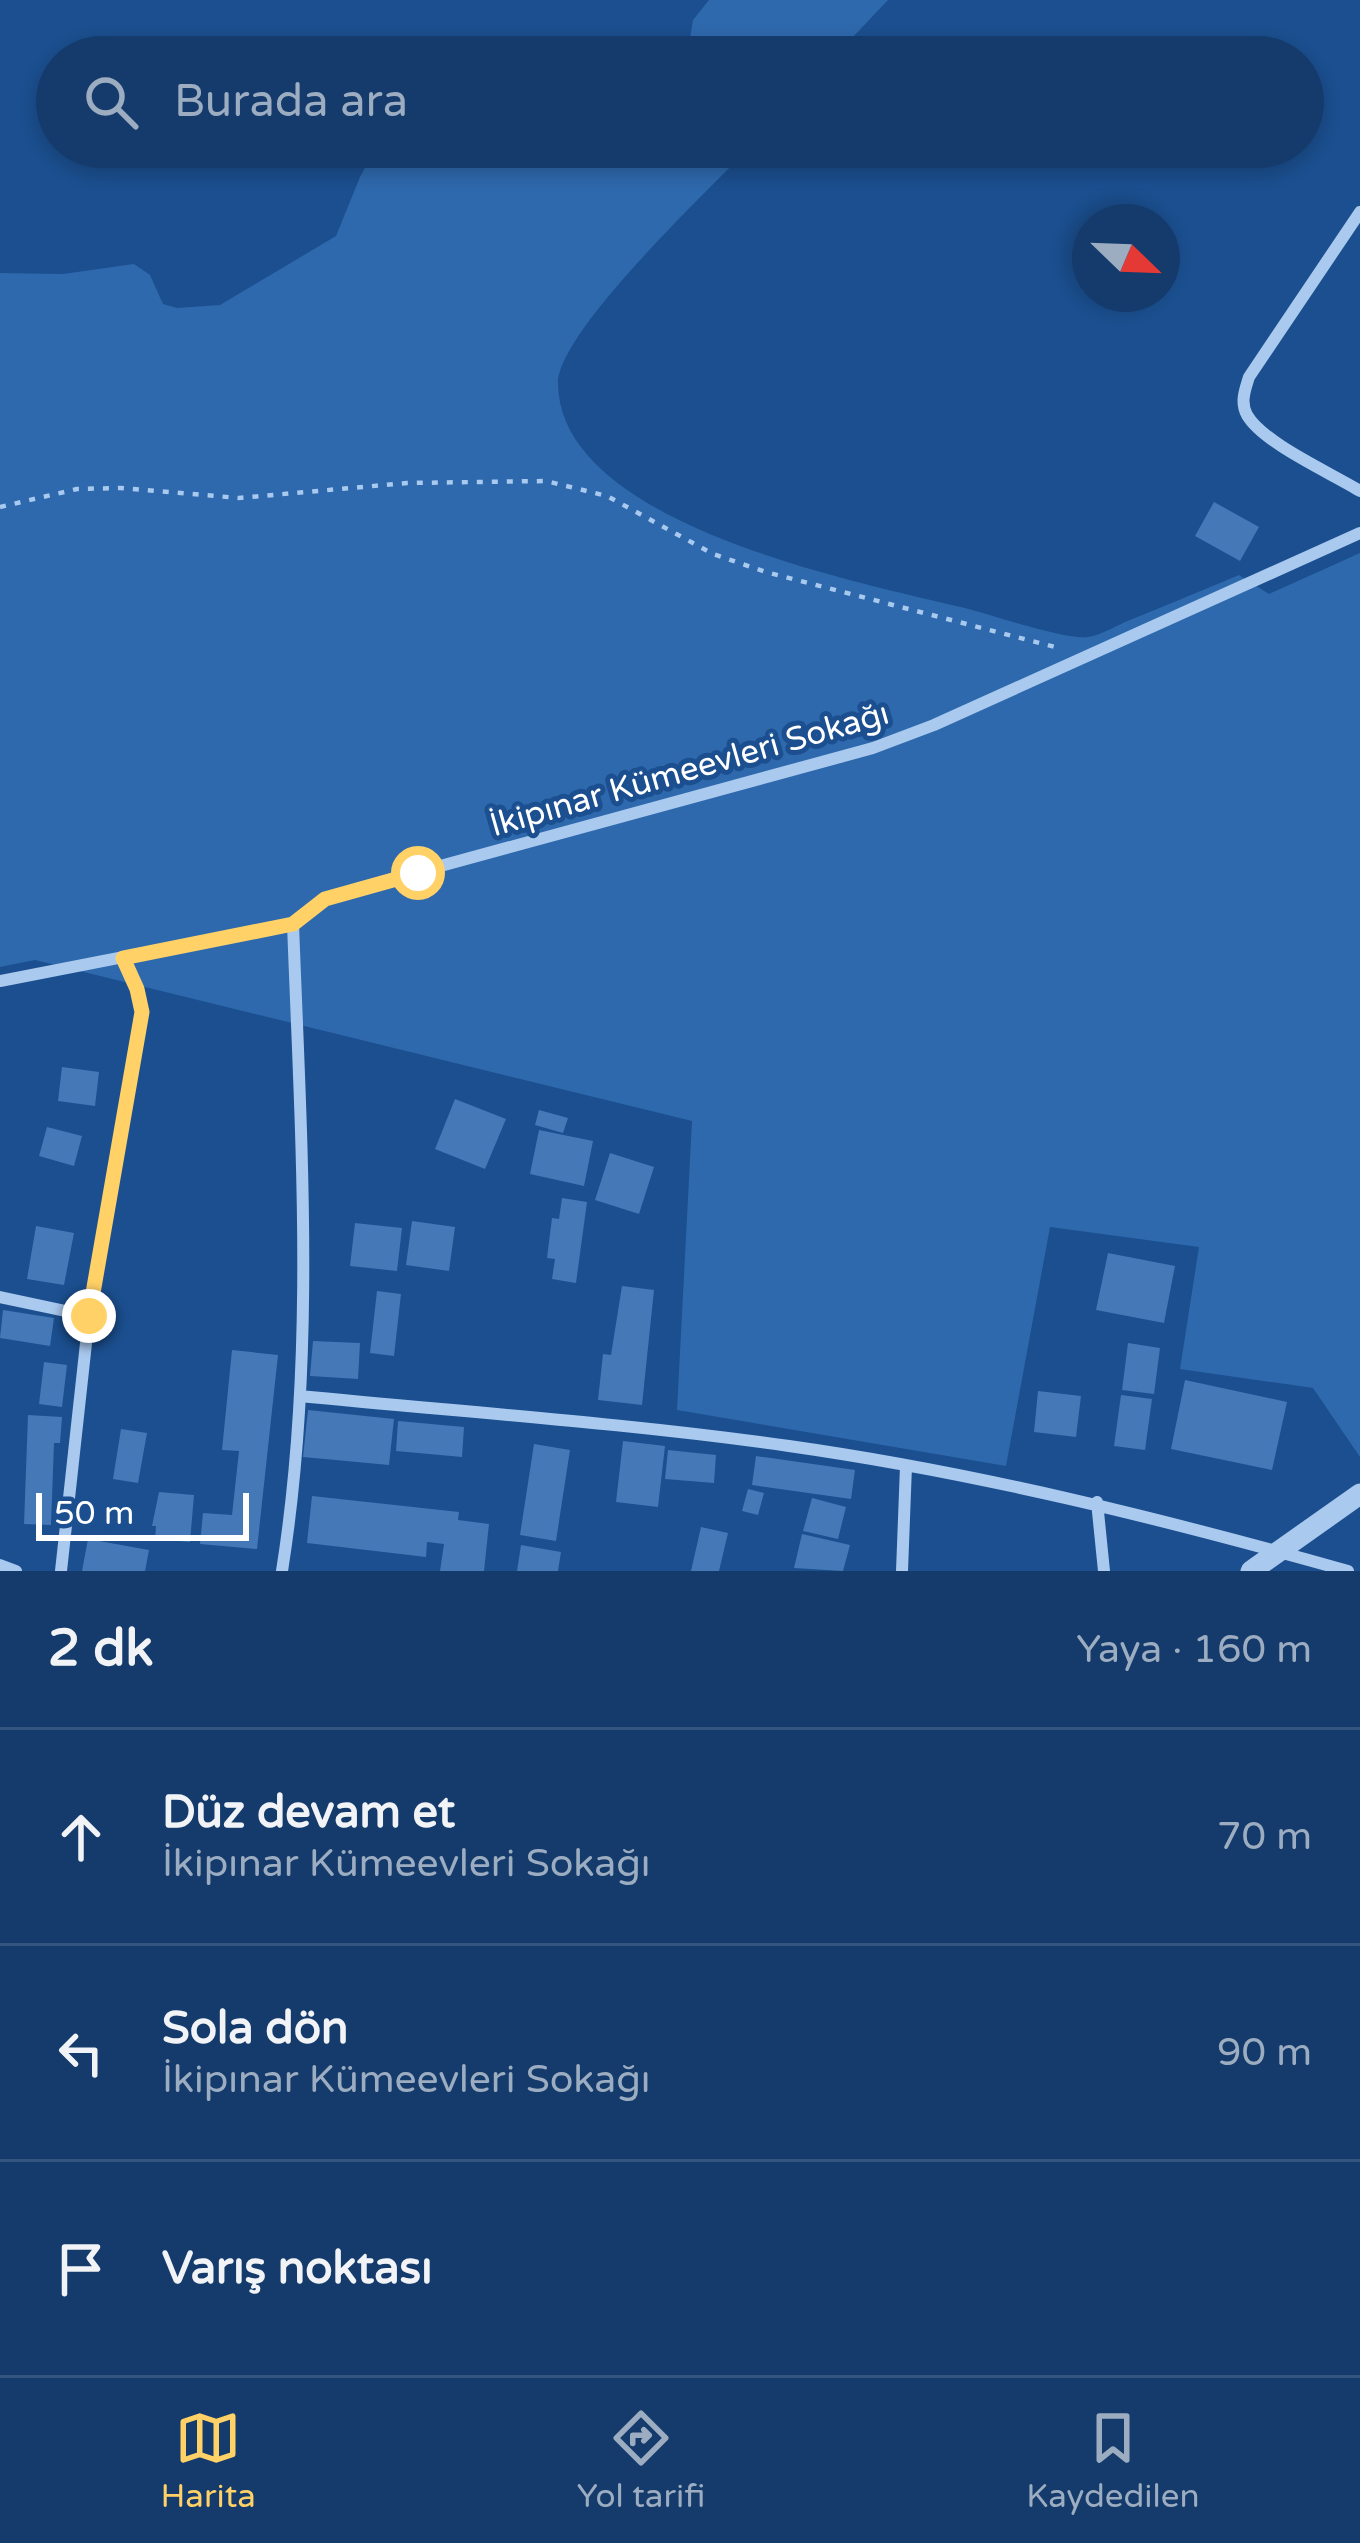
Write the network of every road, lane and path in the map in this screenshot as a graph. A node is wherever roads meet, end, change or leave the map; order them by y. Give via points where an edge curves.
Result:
1 (1360, 212) edge
2 (1360, 490) edge
3 (0, 507) edge
4 (1360, 533) edge
5 (1089, 656) junction
6 (293, 924) junction
7 (123, 958) junction
8 (0, 981) edge
9 (0, 1298) edge
10 (89, 1316) junction
11 (300, 1396) junction
12 (906, 1466) junction
13 (1360, 1494) edge
14 (1097, 1502) junction
15 (1278, 1551) junction
16 (0, 1565) edge
17 (16, 1571) edge
18 (61, 1571) edge
19 (282, 1571) edge
20 (902, 1571) edge
21 (1103, 1571) edge
22 (1250, 1571) edge
23 (1348, 1571) edge

1 - 2 street via 1243,396 1261,430
3 - 5 path via 77,489 239,498 407,482 546,482 607,496 713,554 766,572
4 - 5 street, İkipınar Kümeevleri Sokağı
5 - 6 street, İkipınar Kümeevleri Sokağı via 873,748 360,888 325,899
6 - 7 street, İkipınar Kümeevleri Sokağı
6 - 11 street
7 - 8 street, İkipınar Kümeevleri Sokağı
7 - 10 street via 142,1012
9 - 10 street
10 - 18 street
11 - 12 street via 785,1445
11 - 19 street
12 - 14 street
12 - 20 street
13 - 15 street
14 - 15 street
14 - 21 street
15 - 22 street
15 - 23 street
16 - 17 street

